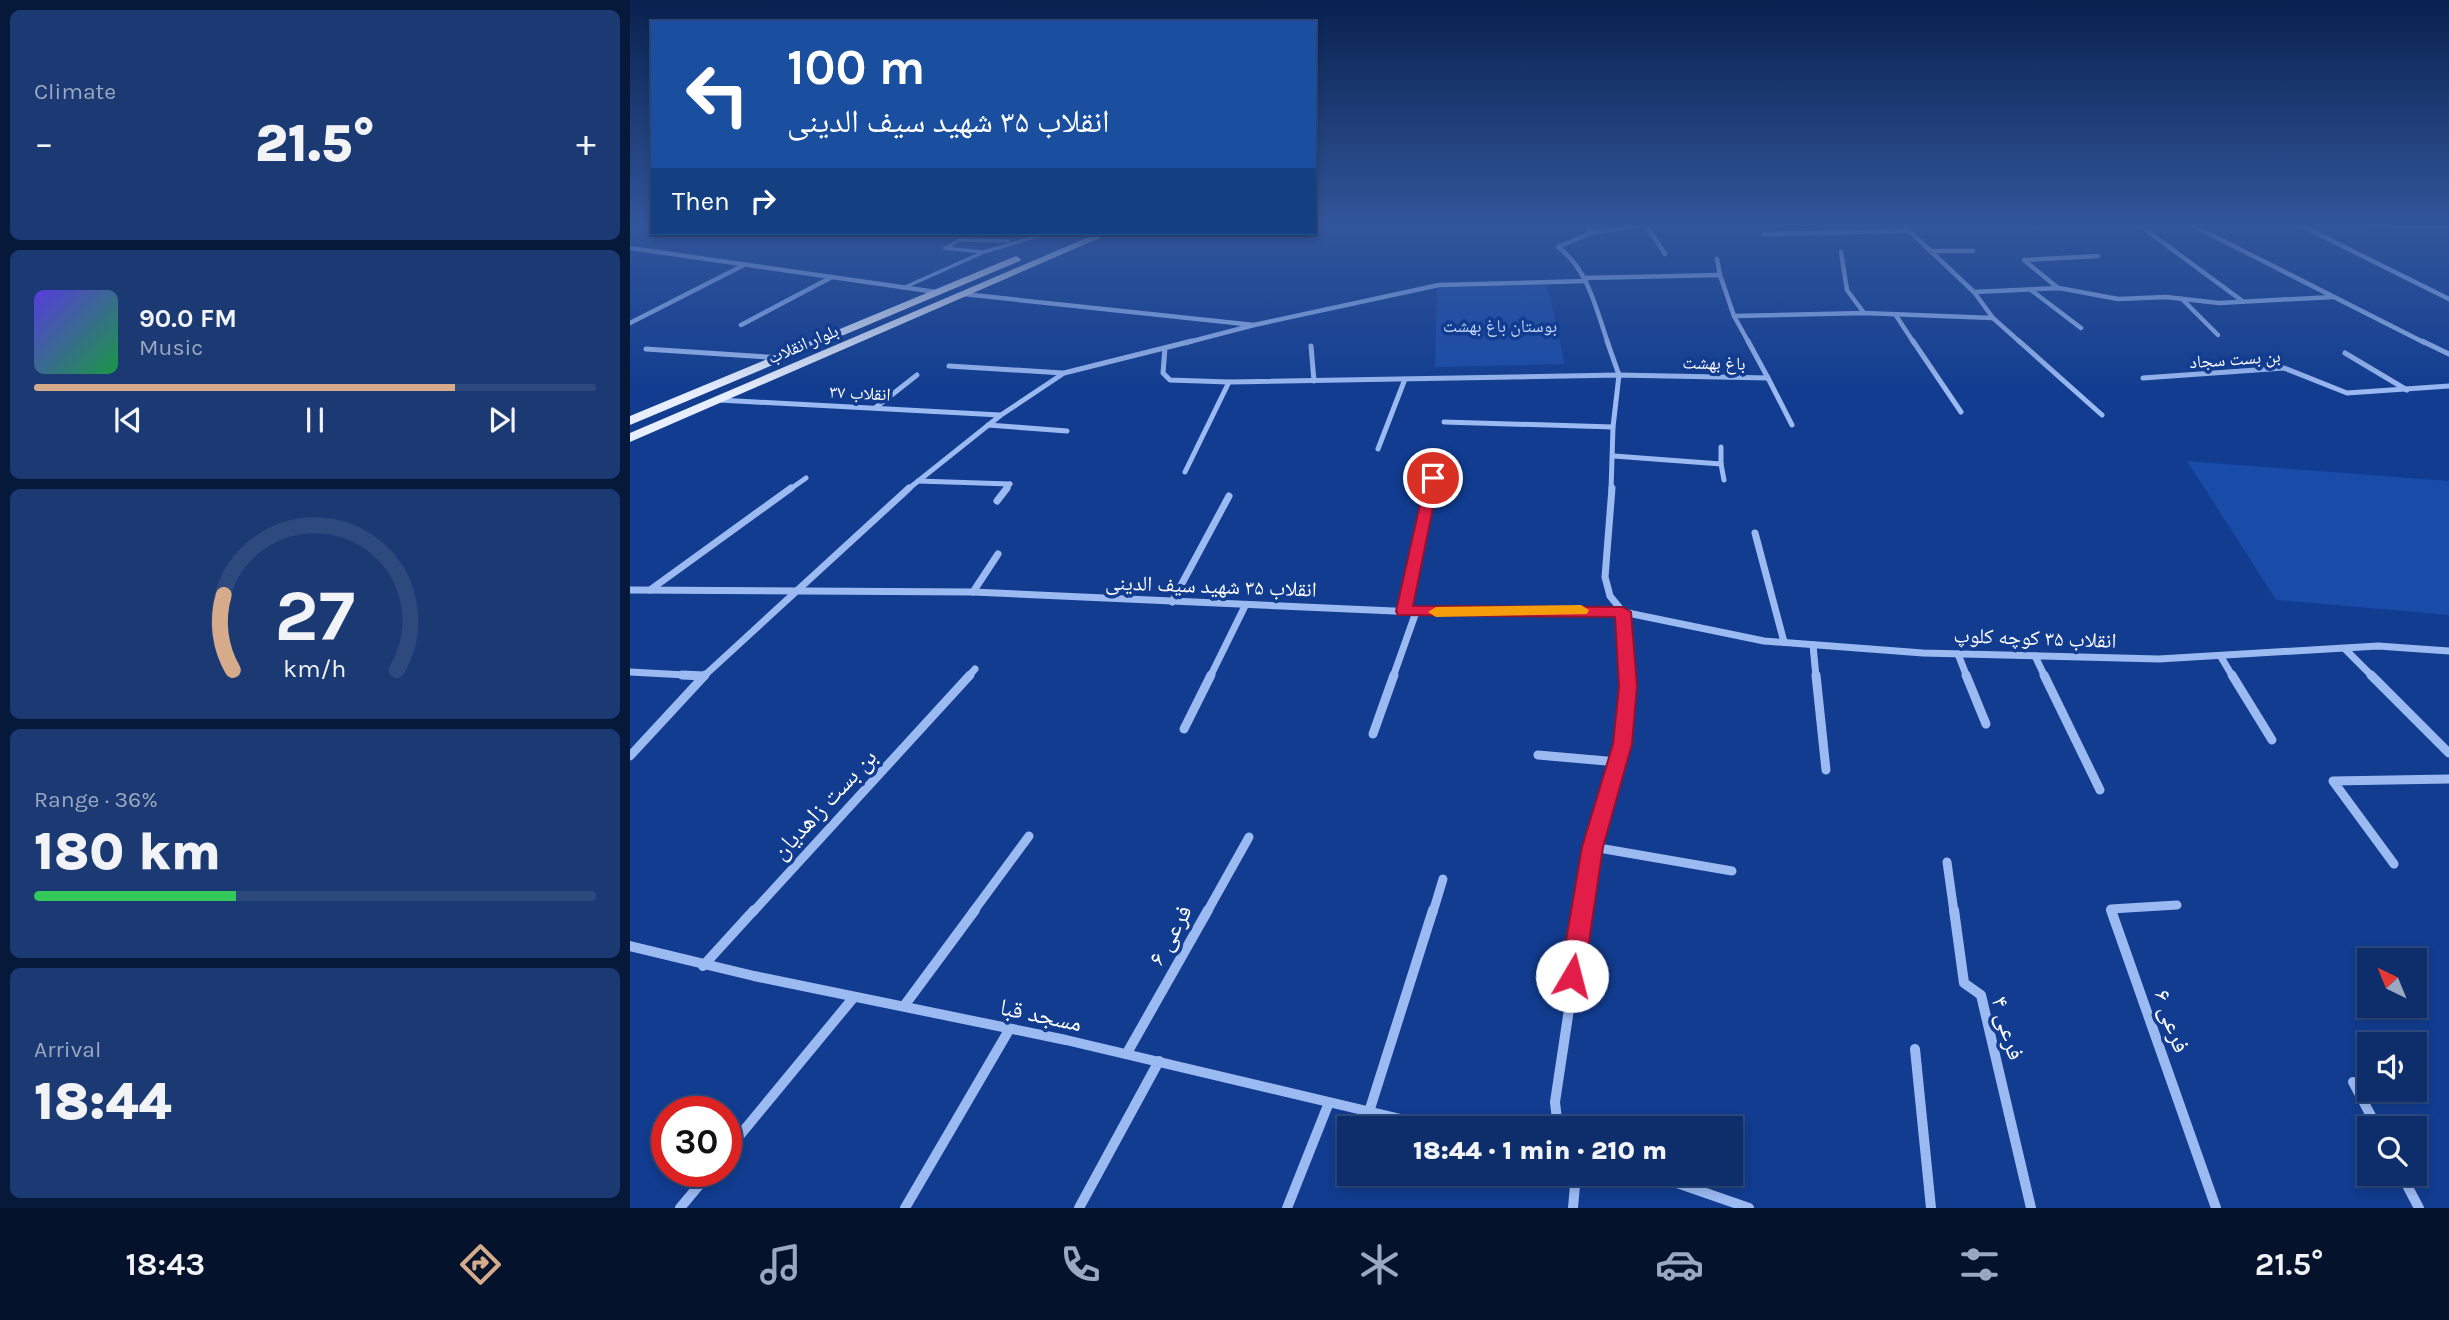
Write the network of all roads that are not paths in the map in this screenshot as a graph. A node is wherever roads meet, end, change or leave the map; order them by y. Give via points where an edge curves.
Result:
1 (713, 281) edge
2 (824, 281) edge
3 (860, 281) edge
4 (918, 281) edge
5 (961, 281) edge
6 (993, 281) edge
7 (1527, 281) edge
8 (1586, 281) edge
9 (1722, 281) edge
10 (1846, 281) edge
11 (1963, 281) edge
12 (2051, 281) edge
13 (2216, 281) edge
14 (2300, 281) edge
15 (2413, 281) edge
16 (903, 288) junction
17 (2059, 288) junction
18 (2031, 289) junction
19 (936, 292) junction
20 (1974, 292) junction
21 (2449, 293) edge
22 (963, 294) junction
23 (2438, 294) junction
24 (2333, 297) junction
25 (2182, 299) junction
26 (2449, 299) edge
27 (2242, 300) junction
28 (1864, 313) junction
29 (1895, 314) junction
30 (1734, 316) junction
31 (1993, 318) junction
32 (630, 323) edge
33 (741, 325) dead end
34 (1254, 325) junction
35 (2081, 328) dead end
36 (2218, 335) dead end
37 (1311, 346) dead end
38 (1165, 348) junction
39 (646, 349) dead end
40 (2345, 353) dead end
41 (2449, 354) edge
42 (781, 358) junction
43 (949, 366) dead end
44 (1064, 373) junction
45 (917, 375) dead end
46 (1619, 375) junction
47 (1768, 378) junction
48 (2143, 378) dead end
49 (1405, 379) junction
50 (1314, 381) junction
51 (1229, 382) junction
52 (2449, 386) edge
53 (2407, 390) junction
54 (718, 400) junction
55 (875, 408) junction
56 (1961, 412) dead end
57 (1001, 415) junction
58 (2102, 415) dead end
59 (630, 421) edge
60 (1444, 422) dead end
61 (988, 425) junction
62 (1792, 425) dead end
63 (1613, 428) junction
64 (1067, 430) dead end
65 (633, 436) edge
66 (1720, 447) dead end
67 (1378, 449) dead end
68 (1614, 456) junction
69 (1721, 464) junction
70 (1185, 472) dead end
71 (807, 478) dead end
72 (1433, 478) dead end
73 (1724, 480) dead end
74 (918, 481) junction
75 (1228, 496) dead end
76 (997, 501) dead end
77 (1755, 533) dead end
78 (998, 554) dead end
79 (630, 590) edge
80 (649, 591) junction
81 (797, 592) junction
82 (973, 592) junction
83 (1172, 602) junction
84 (1245, 606) junction
85 (1404, 611) junction
86 (1416, 612) junction
87 (1623, 612) junction
88 (1784, 642) junction
89 (1813, 645) junction
90 (2345, 649) junction
91 (2449, 652) edge
92 (1958, 654) junction
93 (2035, 656) junction
94 (2221, 657) junction
95 (975, 669) dead end
96 (630, 672) edge
97 (704, 676) junction
98 (1986, 724) dead end
99 (1184, 729) dead end
100 (1373, 734) dead end
101 (2272, 740) dead end
102 (2449, 753) edge
103 (1538, 755) dead end
104 (630, 756) edge
105 (1618, 762) junction
106 (1826, 770) dead end
107 (2449, 779) edge
108 (2099, 790) dead end
109 (1029, 836) dead end
110 (1249, 837) dead end
111 (1593, 847) junction
112 (1947, 862) dead end
113 (2394, 864) dead end
114 (1732, 871) dead end
115 (1443, 879) dead end
116 (2176, 905) dead end
117 (630, 946) edge
118 (703, 965) junction
119 (854, 997) junction
120 (904, 1006) junction
121 (1009, 1030) junction
122 (1915, 1049) dead end
123 (1127, 1053) junction
124 (1159, 1061) junction
125 (2353, 1082) dead end
126 (1328, 1105) junction
127 (1368, 1115) junction
128 (1373, 1116) edge
129 (1557, 1116) edge
130 (2371, 1116) edge
131 (742, 1133) edge
132 (1575, 1186) edge
133 (1686, 1186) edge
134 (2407, 1186) edge
135 (698, 1187) edge
136 (680, 1208) edge
137 (905, 1208) edge
138 (1079, 1208) edge
139 (1287, 1208) edge
140 (1573, 1208) edge
141 (1749, 1208) edge
142 (1931, 1208) edge
143 (2031, 1208) edge
144 (2216, 1208) edge
145 (2419, 1208) edge

1 - 32 street
2 - 33 street
3 - 16 street
4 - 16 lane
5 - 19 main road, بلوار انقلاب
6 - 22 main road, بلوار انقلاب
7 - 34 street via 1439,285
8 - 46 street
9 - 30 street, باغ بهشت
10 - 28 street
11 - 20 street
12 - 17 street
13 - 27 street
14 - 24 street
15 - 23 street
16 - 19 street
17 - 18 street
17 - 25 street via 2118,299
18 - 20 street
18 - 35 street
19 - 42 main road, بلوار انقلاب
20 - 31 street
21 - 23 street
22 - 34 street
22 - 54 main road, بلوار انقلاب
23 - 26 street
24 - 27 street
24 - 41 street
25 - 27 street
25 - 36 street
28 - 29 street
28 - 30 street
29 - 31 street
29 - 56 street
30 - 47 street, باغ بهشت
31 - 58 street
34 - 38 street
37 - 50 street
38 - 44 street
38 - 51 street, باغ بهشت via 1163,373 1170,380
39 - 42 street
40 - 53 street
42 - 59 main road, بلوار انقلاب
43 - 44 street
44 - 57 street
45 - 55 street
46 - 47 street, باغ بهشت
46 - 49 street, باغ بهشت
46 - 63 street
47 - 62 street
48 - 53 street, بن بست سجاد via 2284,368 2347,393
49 - 50 street, باغ بهشت
49 - 67 street
50 - 51 street, باغ بهشت
51 - 70 street
52 - 53 street, بن بست سجاد
54 - 55 street, انقلاب ۳۷
54 - 65 main road, بلوار انقلاب
55 - 57 street, انقلاب ۳۷
57 - 61 street
60 - 63 street
61 - 64 street
61 - 74 street
63 - 68 street
66 - 69 street
68 - 69 street
68 - 87 street via 1605,578 1610,596
69 - 73 street
71 - 80 street
72 - 85 street
74 - 76 street via 1010,484
74 - 81 street
75 - 83 street
77 - 88 street
78 - 82 street
79 - 80 street, انقلاب ۳۵ شهید سیف الدینی
80 - 81 street, انقلاب ۳۵ شهید سیف الدینی
81 - 82 street, انقلاب ۳۵ شهید سیف الدینی
81 - 97 street
82 - 83 street, انقلاب ۳۵ شهید سیف الدینی
83 - 84 street, انقلاب ۳۵ شهید سیف الدینی
84 - 85 street, انقلاب ۳۵ شهید سیف الدینی
84 - 99 street
85 - 86 street, انقلاب ۳۵ شهید سیف الدینی
86 - 87 street, انقلاب ۳۵ شهید سیف الدینی
86 - 100 street
87 - 88 street, انقلاب ۳۵ کوچه کلوپ
87 - 105 street via 1628,686
88 - 89 street, انقلاب ۳۵ کوچه کلوپ
89 - 92 street, انقلاب ۳۵ کوچه کلوپ
89 - 106 street
90 - 91 street, انقلاب ۳۵ کوچه کلوپ via 2378,646
90 - 94 street, انقلاب ۳۵ کوچه کلوپ
90 - 102 street
92 - 93 street, انقلاب ۳۵ کوچه کلوپ
92 - 98 street
93 - 94 street, انقلاب ۳۵ کوچه کلوپ
93 - 108 street
94 - 101 street
95 - 118 street, بن بست زاهدیان
96 - 97 street
97 - 104 street
103 - 105 street
105 - 111 street
107 - 113 street via 2333,781
109 - 120 street
110 - 123 street, فرعی ۶
111 - 114 street
111 - 129 street
112 - 143 street, فرعی ۴ via 1964,983 1981,995
115 - 127 street
116 - 144 street, فرعی ۶ via 2111,909
117 - 118 street, مسجد قبا
118 - 119 street, مسجد قبا
119 - 120 street, مسجد قبا
119 - 131 street
120 - 121 street, مسجد قبا
121 - 123 street, مسجد قبا
121 - 137 street
122 - 142 street
123 - 124 street, مسجد قبا
124 - 126 street, مسجد قبا
124 - 138 street
125 - 130 street
126 - 127 street, مسجد قبا
126 - 139 street
127 - 128 street, مسجد قبا
132 - 140 street
133 - 141 street
134 - 145 street
135 - 136 street

